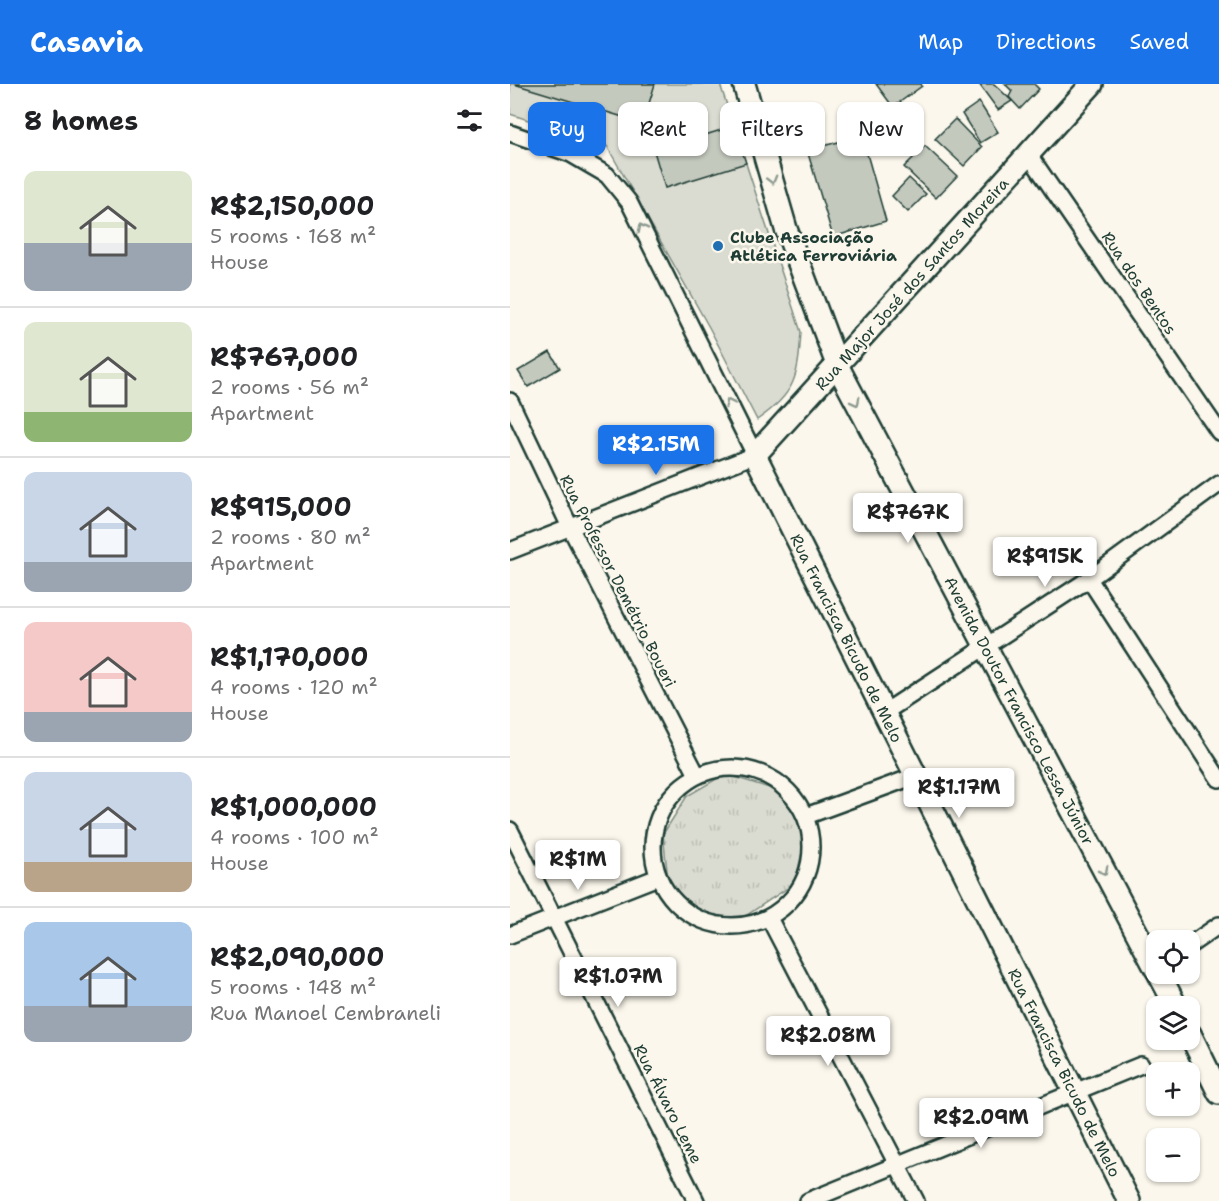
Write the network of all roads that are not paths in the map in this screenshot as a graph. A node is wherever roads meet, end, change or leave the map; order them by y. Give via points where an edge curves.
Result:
1 (744, 84) edge
2 (1092, 84) edge
3 (510, 133) edge
4 (1029, 154) junction
5 (837, 367) junction
6 (510, 401) edge
7 (1219, 432) edge
8 (755, 455) junction
9 (1219, 484) edge
10 (570, 527) junction
11 (510, 551) edge
12 (1089, 579) junction
13 (984, 647) junction
14 (885, 712) junction
15 (697, 775) junction
16 (915, 776) junction
17 (1219, 779) edge
18 (806, 816) junction
19 (510, 830) edge
20 (658, 877) junction
21 (554, 918) junction
22 (769, 918) junction
23 (1219, 925) edge
24 (510, 935) edge
25 (1200, 938) edge
26 (1146, 950) edge
27 (1198, 1050) edge
28 (1141, 1065) dead end
29 (1074, 1092) junction
30 (1219, 1093) edge
31 (898, 1166) junction
32 (696, 1201) edge
33 (808, 1201) edge
34 (916, 1201) edge
35 (1129, 1201) edge

1 -> 5 street, Avenida Doutor Francisco Lessa Júnior via 786,229
2 - 4 street, Rua Major José dos Santos Moreira
8 -> 3 street, Rua Francisca Bicudo de Melo via 630,202 607,175 571,154
4 - 5 street, Rua Major José dos Santos Moreira
4 - 7 street, Rua dos Bentos
5 - 8 street, Rua Major José dos Santos Moreira
5 -> 13 street, Avenida Doutor Francisco Lessa Júnior
6 - 10 street, Rua Professor Demétrio Boueri
8 - 10 street
8 - 14 street, Rua Francisca Bicudo de Melo
9 - 12 street
10 - 11 street
10 - 15 street, Rua Professor Demétrio Boueri
12 - 13 street
12 - 17 street
13 - 14 street
13 -> 26 street, Avenida Doutor Francisco Lessa Júnior
14 - 16 street, Rua Francisca Bicudo de Melo
15 - 18 street via 728,767 760,772 788,789
15 - 20 street via 673,793 658,818 652,848
16 - 18 street
16 - 29 street, Rua Francisca Bicudo de Melo
18 - 22 street via 812,845 807,874 792,899
19 - 21 street, Rua Álvaro Leme
20 - 21 street
20 - 22 street via 676,904 704,922 737,927
21 - 24 street
21 - 32 street, Rua Álvaro Leme
22 - 31 street
23 - 25 street
27 - 30 street
28 - 29 street
29 - 31 street
29 - 35 street, Rua Francisca Bicudo de Melo
31 - 33 street
31 - 34 street

